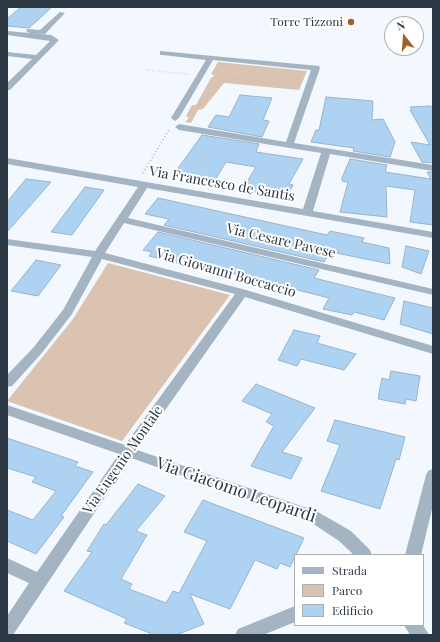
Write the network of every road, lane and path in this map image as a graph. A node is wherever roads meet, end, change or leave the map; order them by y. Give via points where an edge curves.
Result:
1 (62, 12) dead end
2 (7, 29) edge
3 (7, 33) edge
4 (39, 34) junction
5 (163, 53) dead end
6 (7, 54) edge
7 (38, 57) junction
8 (211, 58) junction
9 (147, 70) dead end
10 (201, 76) junction
11 (224, 78) junction
12 (310, 86) junction
13 (7, 88) edge
14 (175, 118) dead end
15 (179, 127) junction
16 (288, 145) junction
17 (326, 151) junction
18 (7, 161) edge
19 (433, 168) edge
20 (140, 184) junction
21 (307, 213) junction
22 (123, 220) junction
23 (433, 235) edge
24 (7, 242) edge
25 (99, 255) junction
26 (242, 292) junction
27 (433, 292) edge
28 (433, 350) edge
29 (7, 383) edge
30 (7, 410) edge
31 (128, 452) junction
32 (433, 475) edge
33 (363, 554) edge
34 (413, 554) edge
35 (7, 565) edge
36 (41, 581) junction
37 (294, 614) edge
38 (414, 626) edge
39 (7, 630) edge
40 (244, 635) edge
41 (420, 635) edge

1 - 4 street
2 - 4 street
3 - 4 street
4 - 7 street via 54,40
5 - 8 street
6 - 7 street
7 - 13 street
8 - 10 street
8 - 12 street via 316,68
9 - 10 path
10 - 11 path
10 - 14 street
11 - 12 path
11 - 15 path
12 - 16 street
15 - 16 street
15 - 20 path via 167,131
16 - 17 street
17 - 19 street
17 - 21 street
18 - 20 street, Via Francesco de Santis
20 - 21 street, Via Francesco de Santis
20 - 22 street
21 - 23 street, Via Francesco de Santis
22 - 25 street
22 - 27 street, Via Cesare Pavese
24 - 25 street, Via Giovanni Boccaccio
25 - 26 street, Via Giovanni Boccaccio
25 - 29 street via 68,311 37,351
26 - 28 street, Via Giovanni Boccaccio
26 - 31 street, Via Eugenio Montale
30 - 31 street, Via Giacomo Leopardi
31 - 33 street, Via Giacomo Leopardi via 311,515 345,536
31 - 36 street, Via Eugenio Montale
32 - 34 street
35 - 36 street
36 - 39 street, Via Eugenio Montale
37 - 40 street
38 - 41 street

